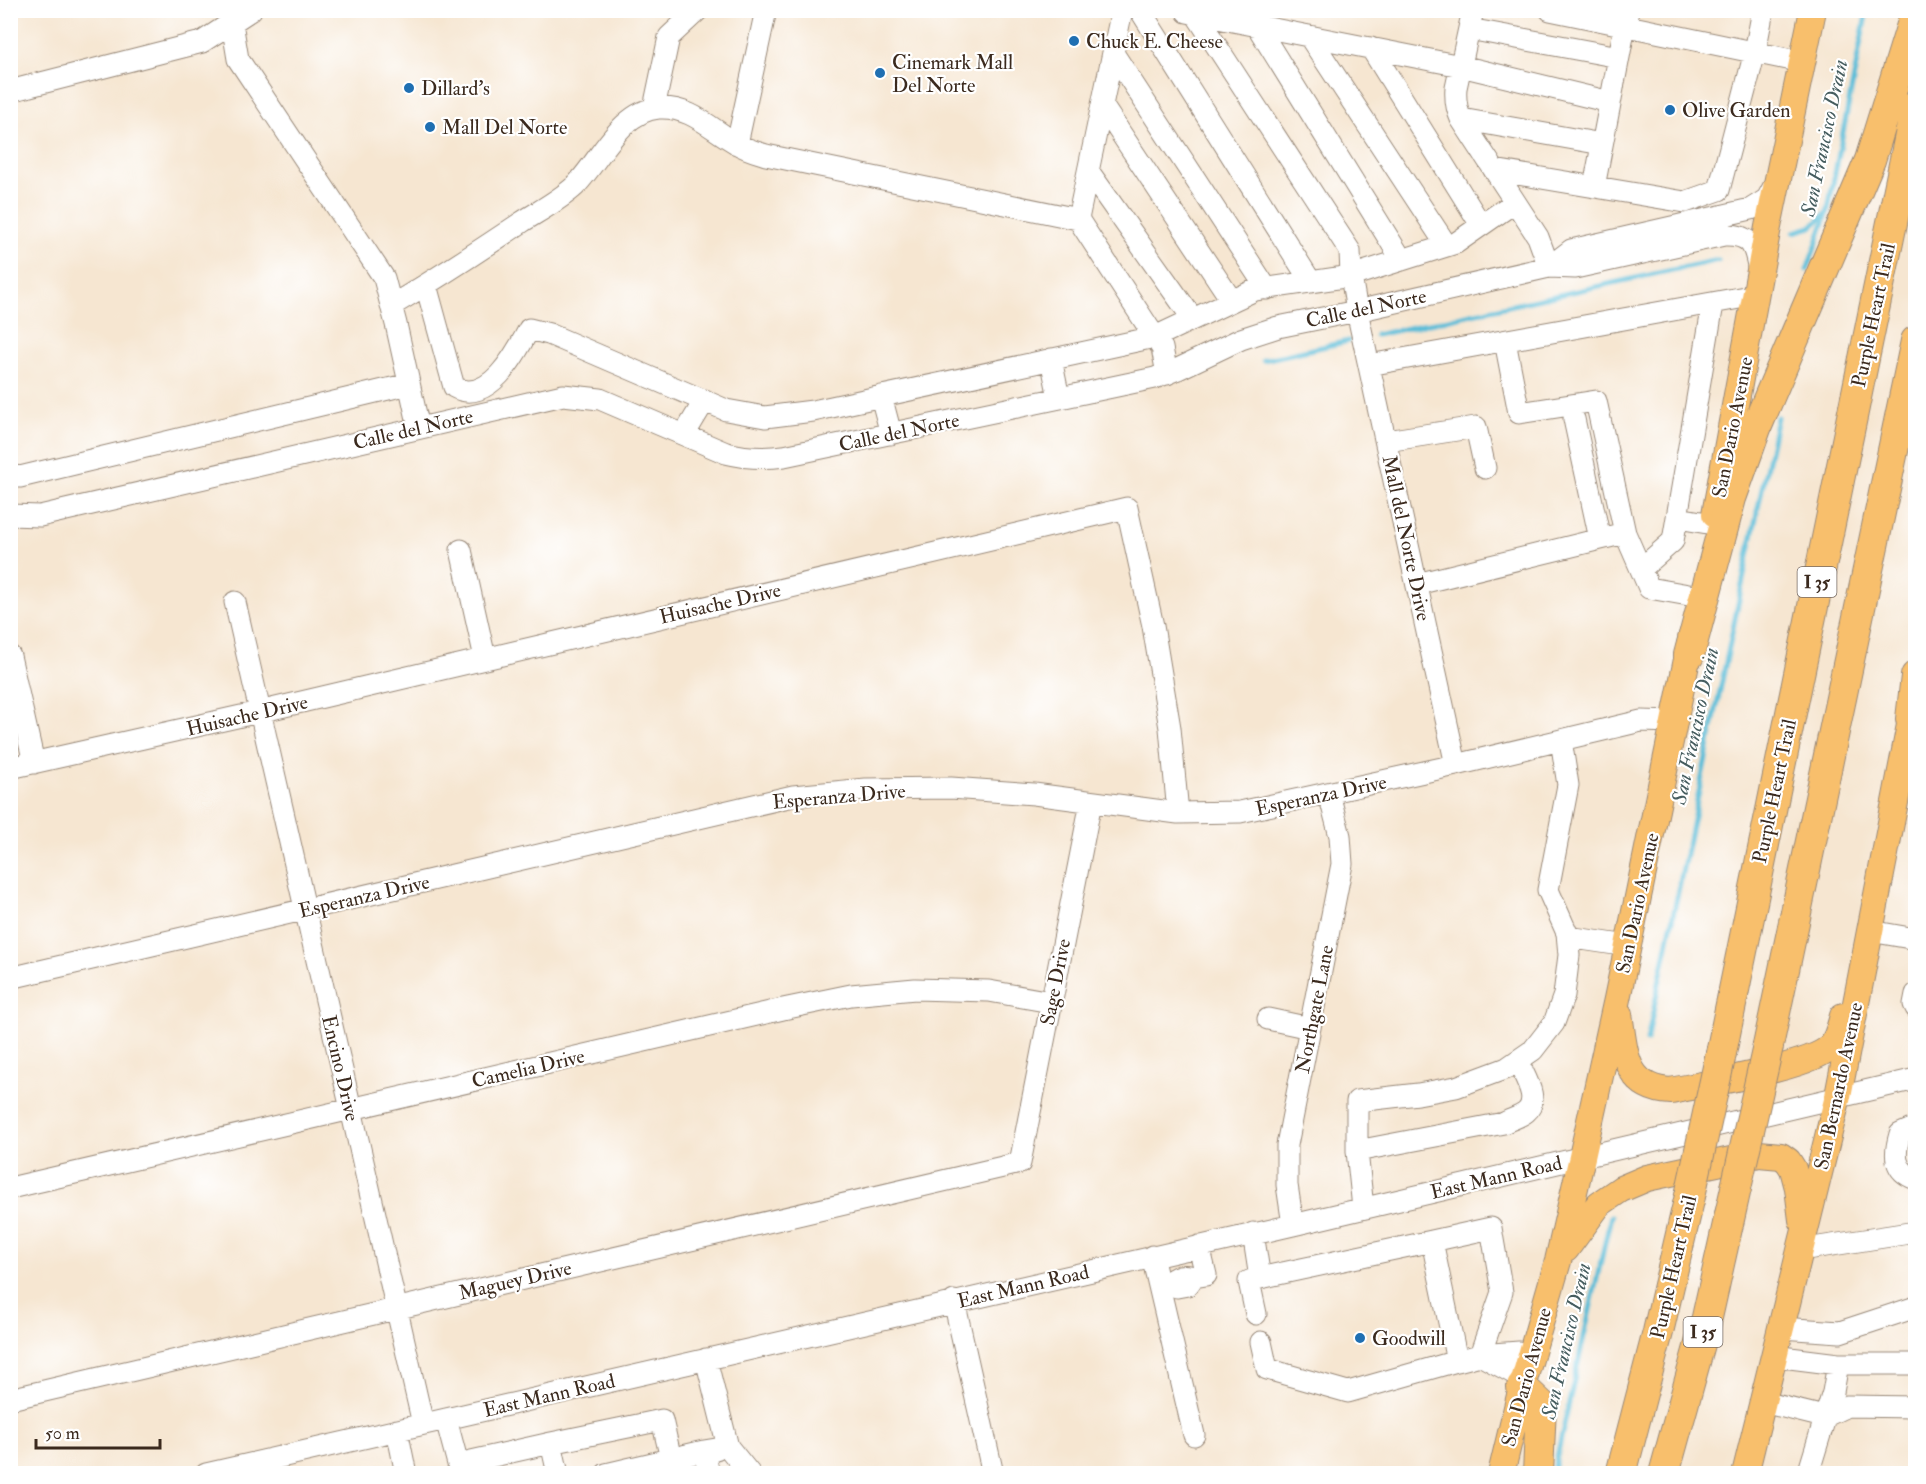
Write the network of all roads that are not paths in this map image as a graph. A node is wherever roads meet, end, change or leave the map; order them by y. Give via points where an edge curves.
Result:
1 (251, 10) edge
2 (698, 10) edge
3 (766, 10) edge
4 (1122, 10) edge
5 (1140, 10) edge
6 (1550, 10) edge
7 (1763, 10) edge
8 (1813, 10) edge
9 (1188, 12) edge
10 (1916, 12) edge
11 (1626, 18) edge
12 (1471, 20) edge
13 (232, 23) junction
14 (1257, 26) junction
15 (1309, 36) junction
16 (1371, 48) junction
17 (1755, 52) junction
18 (1113, 53) junction
19 (1619, 57) junction
20 (1802, 62) junction
21 (1461, 66) junction
22 (10, 91) edge
23 (1610, 102) junction
24 (1102, 105) junction
25 (1916, 106) edge
26 (654, 108) junction
27 (1461, 119) junction
28 (737, 144) junction
29 (1602, 144) junction
30 (1494, 170) junction
31 (1089, 172) junction
32 (1779, 176) junction
33 (1594, 187) junction
34 (1515, 202) junction
35 (1078, 219) junction
36 (1481, 225) junction
37 (1447, 246) junction
38 (1402, 260) junction
39 (1549, 267) junction
40 (1351, 276) junction
41 (1311, 282) junction
42 (426, 285) junction
43 (1758, 286) junction
44 (1267, 289) junction
45 (1232, 301) junction
46 (1713, 304) junction
47 (391, 306) junction
48 (1357, 311) junction
49 (1193, 319) junction
50 (1155, 337) junction
51 (1505, 341) junction
52 (1916, 341) edge
53 (1051, 359) junction
54 (1369, 365) junction
55 (1167, 374) junction
56 (409, 384) junction
57 (881, 396) junction
58 (1059, 398) junction
59 (705, 400) junction
60 (1574, 419) dead end
61 (419, 428) junction
62 (891, 434) junction
63 (684, 435) junction
64 (1386, 441) junction
65 (1485, 468) dead end
66 (10, 475) edge
67 (10, 515) edge
68 (1678, 518) junction
69 (1713, 524) junction
70 (1625, 533) junction
71 (1600, 539) junction
72 (461, 550) dead end
73 (1641, 569) junction
74 (1417, 584) junction
75 (1700, 597) junction
76 (235, 602) dead end
77 (1689, 655) junction
78 (10, 656) edge
79 (484, 658) junction
80 (1916, 676) edge
81 (259, 712) junction
82 (1913, 720) edge
83 (1675, 722) junction
84 (1561, 740) junction
85 (34, 763) junction
86 (1456, 765) junction
87 (10, 768) edge
88 (1329, 794) junction
89 (1091, 802) junction
90 (1178, 813) junction
91 (304, 910) junction
92 (1568, 937) junction
93 (1916, 939) edge
94 (1868, 943) junction
95 (1628, 946) junction
96 (10, 978) edge
97 (1916, 994) edge
98 (1617, 999) junction
99 (1051, 1002) junction
100 (1916, 1008) edge
101 (1268, 1019) dead end
102 (1310, 1028) junction
103 (1518, 1061) junction
104 (1916, 1079) edge
105 (1838, 1096) junction
106 (351, 1109) junction
107 (1916, 1126) edge
108 (1357, 1151) junction
109 (1582, 1157) junction
110 (1020, 1163) joint
111 (1916, 1179) edge
112 (10, 1188) edge
113 (1363, 1208) junction
114 (1293, 1225) junction
115 (1916, 1232) edge
116 (1253, 1233) junction
117 (1432, 1241) junction
118 (1802, 1243) junction
119 (1199, 1246) junction
120 (1152, 1256) junction
121 (1558, 1261) junction
122 (1260, 1278) junction
123 (1164, 1283) junction
124 (954, 1301) junction
125 (1916, 1307) edge
126 (396, 1308) junction
127 (1256, 1314) dead end
128 (1781, 1328) junction
129 (1261, 1342) dead end
130 (1479, 1355) junction
131 (1774, 1356) junction
132 (706, 1359) junction
133 (1457, 1361) junction
134 (1838, 1364) junction
135 (1916, 1364) edge
136 (1524, 1373) junction
137 (10, 1399) edge
138 (1763, 1402) junction
139 (1916, 1407) edge
140 (1824, 1417) junction
141 (446, 1419) junction
142 (423, 1424) junction
143 (397, 1430) junction
144 (1194, 1435) dead end
145 (551, 1443) junction
146 (728, 1447) junction
147 (704, 1451) junction
148 (670, 1459) junction
149 (459, 1469) edge
150 (215, 1472) edge
151 (406, 1473) edge
152 (558, 1473) edge
153 (606, 1473) edge
154 (709, 1473) edge
155 (750, 1473) edge
156 (993, 1473) edge
157 (1501, 1473) edge
158 (1538, 1473) edge
159 (1621, 1473) edge
160 (1664, 1473) edge
161 (1745, 1473) edge
162 (1808, 1473) edge

1 - 13 street
2 - 26 street via 669,37
3 - 28 street
4 - 18 street
5 - 41 street
6 - 11 street
7 - 17 street
8 - 20 main road, San Dario Avenue
9 - 14 street
9 - 40 street, Mall del Norte Drive via 1350,251
10 - 77 highway via 1870,160 1752,438 1731,498
11 - 17 street
11 - 19 street
12 - 19 street
12 - 21 street
13 - 22 street via 202,42
13 - 47 street via 238,59 384,278
14 - 15 street
14 - 38 street
15 - 16 street
15 - 37 street
16 - 21 street
16 - 36 street
17 - 20 street
17 - 33 street via 1719,190 1685,202
18 - 24 street
18 - 44 street
19 - 23 street
20 - 32 main road, San Dario Avenue
21 - 23 street
21 - 27 street via 1455,100
23 - 29 street
24 - 31 street
24 - 45 street
25 - 159 highway, Purple Heart Trail / I 35, bridge via 1720,1058 1658,1332
26 - 28 street via 684,111
26 - 42 street via 629,121 573,188
27 - 29 street
27 - 30 street
28 - 35 street via 766,155
29 - 33 street
30 - 33 street
30 - 34 street
31 - 35 street
31 - 49 street
32 - 39 street via 1767,199 1751,209 1571,250
32 - 43 main road, San Dario Avenue
34 - 36 street
34 - 39 street via 1538,237
35 - 50 street
36 - 37 street
37 - 38 street
38 - 40 street
39 - 43 street, Calle del Norte via 1575,268 1733,235 1753,245
39 - 48 street, Calle del Norte
40 - 41 street
40 - 48 street, Mall del Norte Drive
41 - 44 street
42 - 47 street
42 - 59 street via 454,387 462,392 482,389 499,375 529,329
43 - 46 street
43 - 69 main road, San Dario Avenue
44 - 45 street
45 - 49 street
46 - 51 street
46 - 68 street
47 - 56 street
48 - 54 street, Mall del Norte Drive
48 - 55 street, Calle del Norte via 1241,339
49 - 50 street
50 - 53 street
50 - 55 street via 1162,348
51 - 54 street
51 - 70 street via 1519,413 1596,401
52 - 160 highway, I 35, bridge via 1768,1046 1706,1322
53 - 57 street
53 - 58 street
54 - 64 street, Mall del Norte Drive
55 - 58 street, Calle del Norte
56 - 61 street
56 - 66 street via 20,477
57 - 59 street via 765,417 726,410
57 - 62 street
58 - 62 street, Calle del Norte
59 - 63 street
60 - 71 street
61 - 63 street, Calle del Norte via 563,395 600,399
61 - 67 street, Calle del Norte via 40,516
62 - 63 street, Calle del Norte via 762,459 726,453
64 - 65 street via 1476,426
64 - 74 street, Mall del Norte Drive
68 - 69 street
68 - 73 street via 1673,541
69 - 75 main road, San Dario Avenue
70 - 71 street
70 - 73 street
71 - 74 street
72 - 79 street
73 - 75 street via 1649,588
74 - 86 street, Mall del Norte Drive
75 - 77 main road, San Dario Avenue
76 - 81 street, Encino Drive
77 - 83 main road, San Dario Avenue
78 - 85 street
79 - 81 street, Huisache Drive
79 - 90 street, Huisache Drive via 1127,508 1153,626 1170,728
80 - 82 highway
81 - 85 street, Huisache Drive
81 - 91 street, Encino Drive
82 - 94 main road, San Bernardo Avenue
83 - 84 street, Esperanza Drive via 1641,721
83 - 95 main road, San Dario Avenue
84 - 86 street, Esperanza Drive
84 - 92 street via 1568,785 1548,890
85 - 87 street, Huisache Drive
86 - 88 street, Esperanza Drive
88 - 90 street, Esperanza Drive via 1240,812
88 - 102 street, Northgate Lane via 1340,836 1342,864
89 - 90 street, Esperanza Drive
89 - 91 street, Esperanza Drive via 951,788 866,789 793,796
89 - 99 street, Sage Drive
91 - 96 street, Esperanza Drive
91 - 106 street, Encino Drive
92 - 95 street
92 - 103 street via 1564,995 1554,1023 1533,1050
93 - 94 street
94 - 98 main road via 1835,1039 1817,1057 1796,1064 1671,1091 1656,1090 1642,1083 1629,1068
94 - 105 main road, San Bernardo Avenue
95 - 98 main road, San Dario Avenue
97 - 100 street
98 - 109 main road, San Dario Avenue
99 - 106 street, Camelia Drive via 989,991 915,989 850,996
99 - 110 street, Sage Drive
101 - 102 street
102 - 114 street, Northgate Lane via 1287,1145
103 - 108 street via 1456,1087 1357,1101
103 - 108 street via 1532,1094 1532,1105 1526,1112 1504,1123
104 - 105 street, East Mann Road
105 - 109 street, East Mann Road
105 - 118 main road, San Bernardo Avenue
106 - 112 street, Camelia Drive
106 - 126 street, Encino Drive
107 - 111 street via 1900,1134 1895,1160 1901,1172
108 - 113 street
109 - 113 street, East Mann Road
109 - 121 main road, San Dario Avenue
110 - 126 street, Maguey Drive
113 - 114 street, East Mann Road
114 - 116 street, East Mann Road
115 - 118 street
116 - 119 street, East Mann Road
116 - 122 street
117 - 122 street
117 - 130 street via 1491,1228 1502,1292
117 - 133 street
118 - 121 main road via 1793,1169 1781,1156 1759,1154 1647,1179 1621,1189 1599,1204
118 - 128 main road, San Bernardo Avenue
119 - 120 street, East Mann Road
119 - 123 street via 1206,1275 1194,1277 1188,1285
120 - 123 street
120 - 124 street, East Mann Road
121 - 136 main road, San Dario Avenue
122 - 127 street via 1249,1281
123 - 144 street
124 - 132 street, East Mann Road
124 - 156 street
125 - 128 street via 1840,1332
126 - 137 street, Maguey Drive
126 - 142 street, Encino Drive
128 - 131 main road, San Bernardo Avenue
129 - 133 street via 1267,1369 1348,1392
130 - 133 street
130 - 136 street via 1520,1352
131 - 134 street
131 - 138 main road, San Bernardo Avenue
132 - 141 street, East Mann Road
132 - 146 street
134 - 135 street
134 - 140 street
136 - 157 main road, San Dario Avenue
136 - 158 highway via 1540,1405
138 - 140 street
138 - 161 main road, San Bernardo Avenue
139 - 140 street via 1847,1406
140 - 162 street
141 - 142 street, East Mann Road
141 - 149 street
142 - 143 street, East Mann Road
143 - 150 street, East Mann Road
143 - 151 street
145 - 148 street via 662,1420
145 - 149 street
145 - 152 street
146 - 147 street
146 - 155 street
147 - 148 street
147 - 154 street
148 - 153 street

